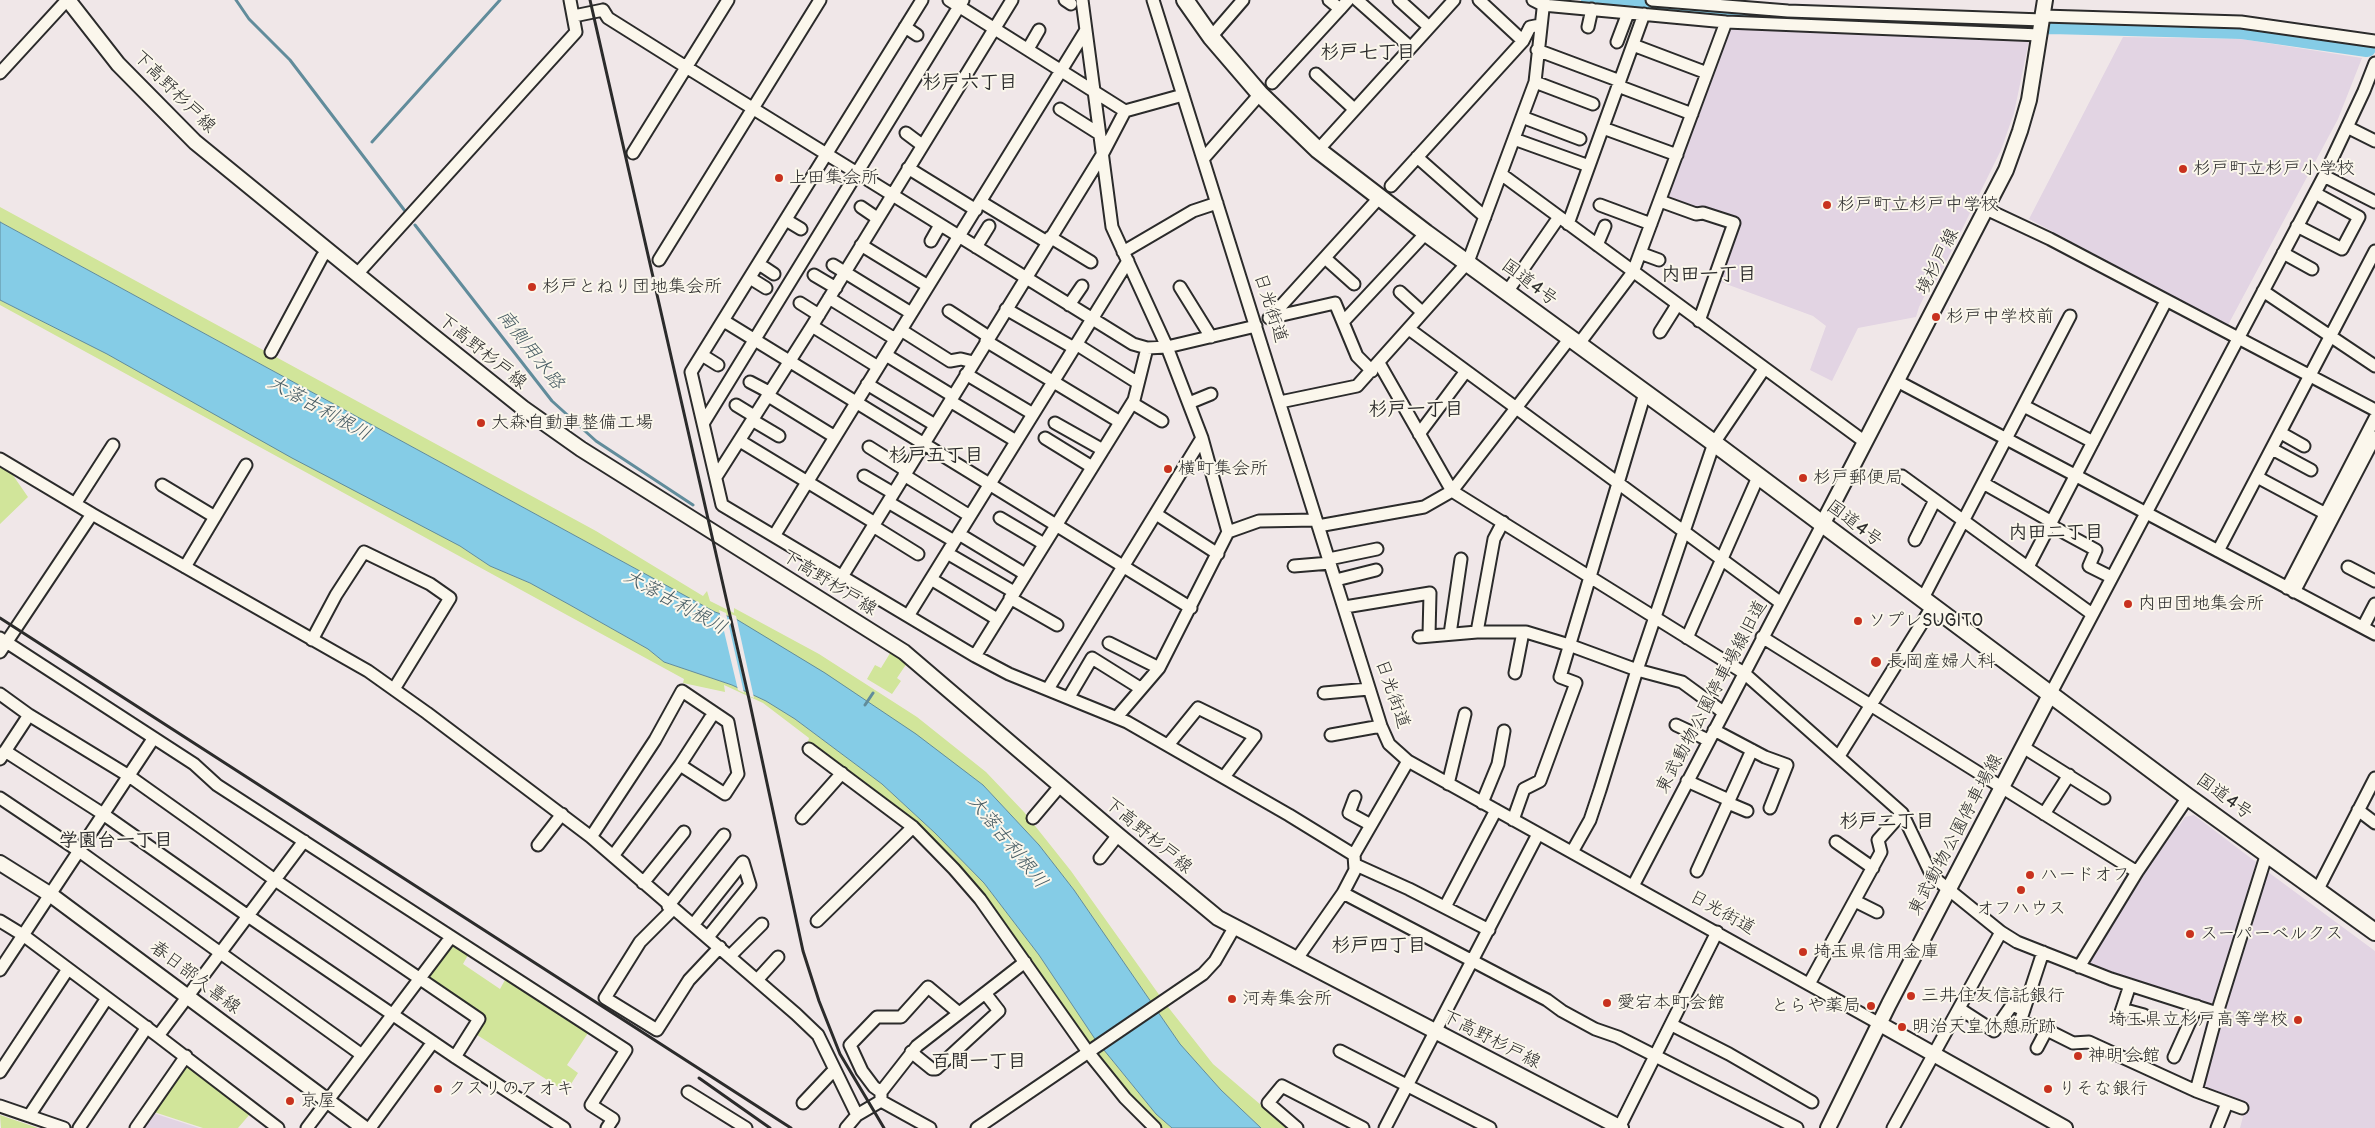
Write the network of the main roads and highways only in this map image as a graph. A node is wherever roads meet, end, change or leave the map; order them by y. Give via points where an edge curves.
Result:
1 (68, 0) edge
2 (1186, 0) edge
3 (2045, 0) edge
4 (1822, 525) junction
5 (2050, 693) junction
6 (0, 863) edge
7 (2375, 932) edge
8 (1880, 1024) junction
9 (364, 1128) edge
10 (1620, 1128) edge
11 (1828, 1128) edge
12 (2065, 1128) edge

1 - 10 main road, 下高野杉戸線 via 118,64 168,116 435,338 547,426 615,472 904,652 1218,918
2 - 4 highway, 国道4号 via 1211,37 1266,89 1318,150 1385,192 1426,233
3 - 4 main road, 境杉戸線 via 2032,85 2006,170
4 - 5 highway, 国道4号
5 - 7 highway, 国道4号
5 - 8 main road, 東武動物公園停車場線
6 - 9 main road, 春日部久喜線 via 51,895
8 - 11 main road, 東武動物公園停車場線
8 - 12 main road, 日光街道

